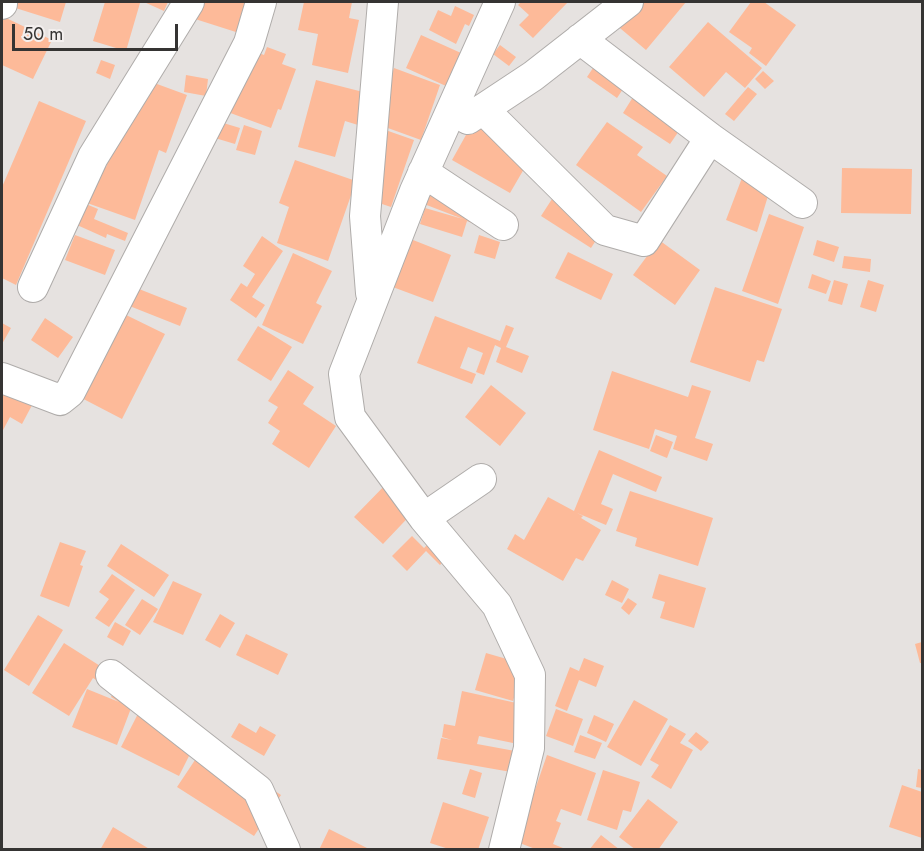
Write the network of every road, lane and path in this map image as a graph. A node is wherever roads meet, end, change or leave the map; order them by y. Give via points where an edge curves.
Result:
1 (189, 2) edge
2 (261, 2) edge
3 (383, 2) edge
4 (500, 2) edge
5 (628, 2) edge
6 (580, 39) junction
7 (483, 109) junction
8 (710, 138) junction
9 (438, 139) junction
10 (423, 172) junction
11 (802, 203) dead end
12 (503, 225) dead end
13 (33, 287) dead end
14 (371, 302) junction
15 (2, 378) edge
16 (480, 479) dead end
17 (424, 518) junction
18 (111, 675) dead end
19 (285, 849) edge
20 (504, 849) edge

1 - 13 street via 93,157
2 - 15 street via 249,43 70,392 60,400
3 - 14 street via 365,216
4 - 9 street
5 - 6 street
6 - 7 street
6 - 8 street
7 - 8 street via 605,230 644,241
7 - 9 street
8 - 11 street
9 - 10 street
10 - 12 street
10 - 14 street
14 - 17 street via 344,374 350,417
16 - 17 street
17 - 20 street via 497,605 530,675 529,748
18 - 19 street via 258,790

